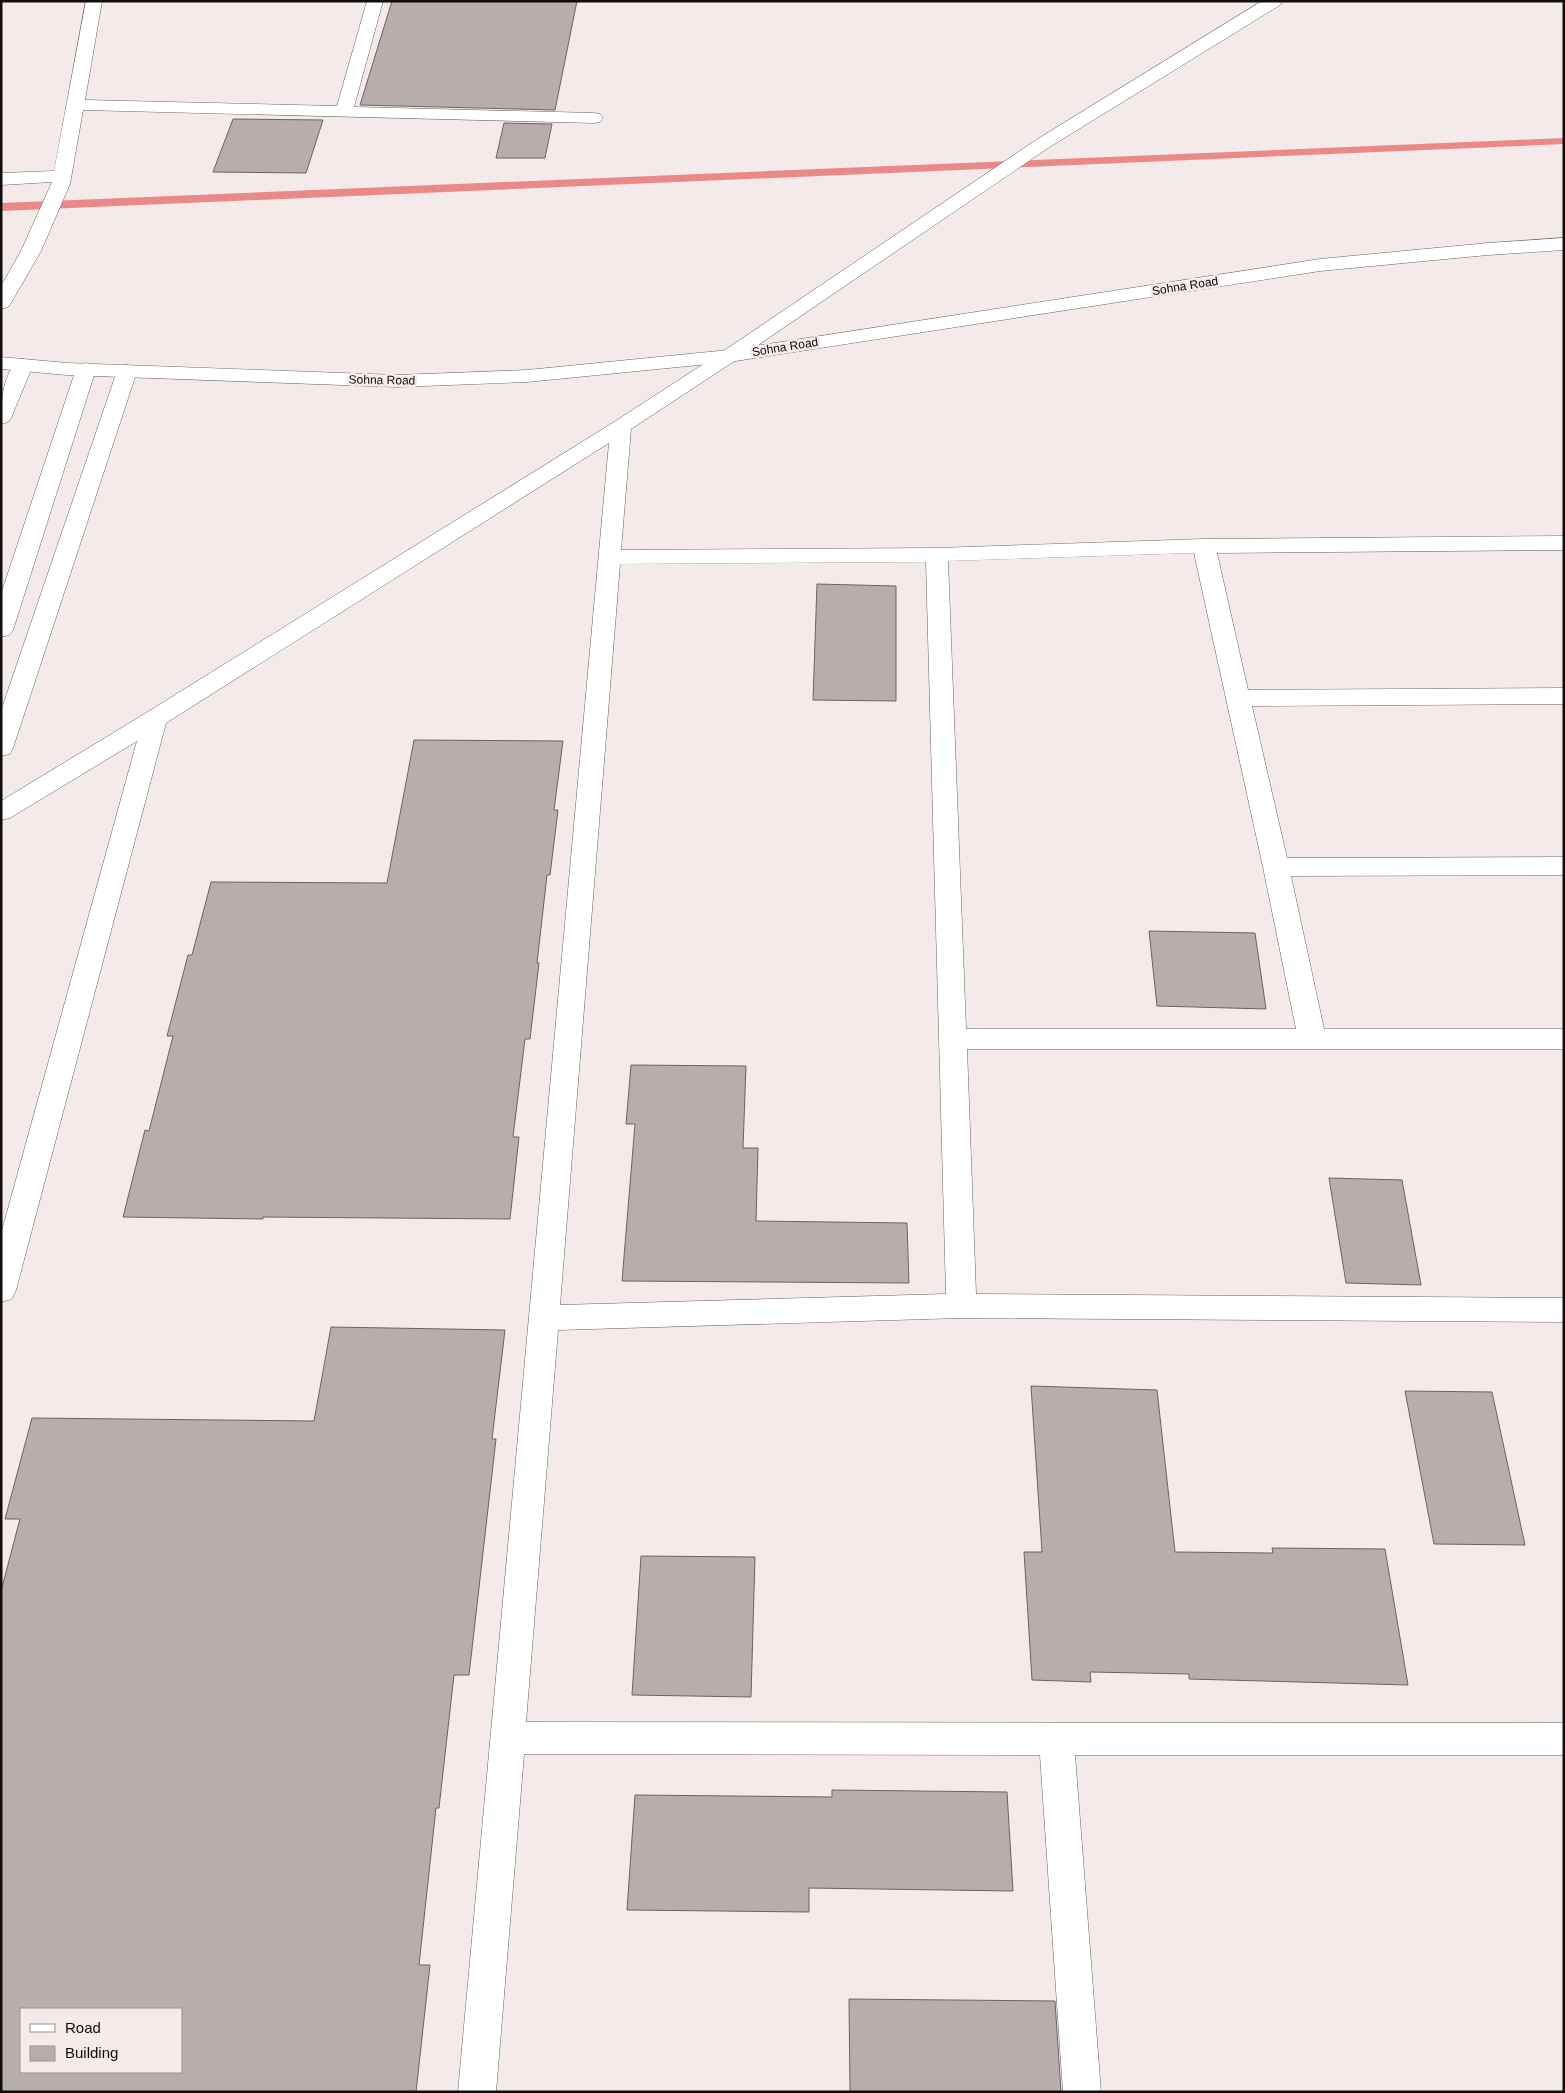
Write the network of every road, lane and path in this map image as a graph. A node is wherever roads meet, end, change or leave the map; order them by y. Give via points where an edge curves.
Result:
1 (94, 1) edge
2 (374, 1) edge
3 (1274, 1) edge
4 (76, 105) junction
5 (344, 112) junction
6 (594, 118) dead end
7 (1, 179) edge
8 (62, 180) junction
9 (1564, 244) edge
10 (1, 303) edge
11 (729, 356) junction
12 (1, 363) edge
13 (23, 365) junction
14 (86, 370) junction
15 (127, 371) junction
16 (1, 418) edge
17 (621, 426) junction
18 (1564, 543) edge
19 (1204, 546) junction
20 (937, 555) junction
21 (609, 557) junction
22 (1, 630) edge
23 (1564, 696) edge
24 (1238, 698) junction
25 (156, 719) junction
26 (1, 748) edge
27 (1, 812) edge
28 (1564, 866) edge
29 (1276, 867) junction
30 (952, 1039) junction
31 (1312, 1039) junction
32 (1564, 1039) edge
33 (1, 1290) edge
34 (961, 1306) junction
35 (1564, 1310) edge
36 (544, 1318) junction
37 (507, 1738) junction
38 (1056, 1738) junction
39 (1564, 1739) edge
40 (477, 2092) edge
41 (1082, 2092) edge

1 - 4 street
2 - 5 street
3 - 11 street via 1042,144
4 - 5 street
4 - 8 street
5 - 6 street
7 - 8 street
8 - 10 street via 31,252
9 - 11 street, Sohna Road via 1320,265
11 - 15 street, Sohna Road via 461,380 397,381
11 - 17 street
12 - 13 street, Sohna Road
13 - 14 street, Sohna Road
13 - 16 street
14 - 15 street, Sohna Road
14 - 22 street
15 - 26 street
17 - 21 street
17 - 25 street
18 - 19 street
19 - 20 street
19 - 24 street
20 - 21 street
20 - 30 street
21 - 36 street
23 - 24 street
24 - 29 street
25 - 27 street
25 - 33 street
28 - 29 street
29 - 31 street
30 - 31 street
30 - 34 street
31 - 32 street
34 - 35 street
34 - 36 street
36 - 37 street
37 - 38 street
37 - 40 street
38 - 39 street
38 - 41 street

